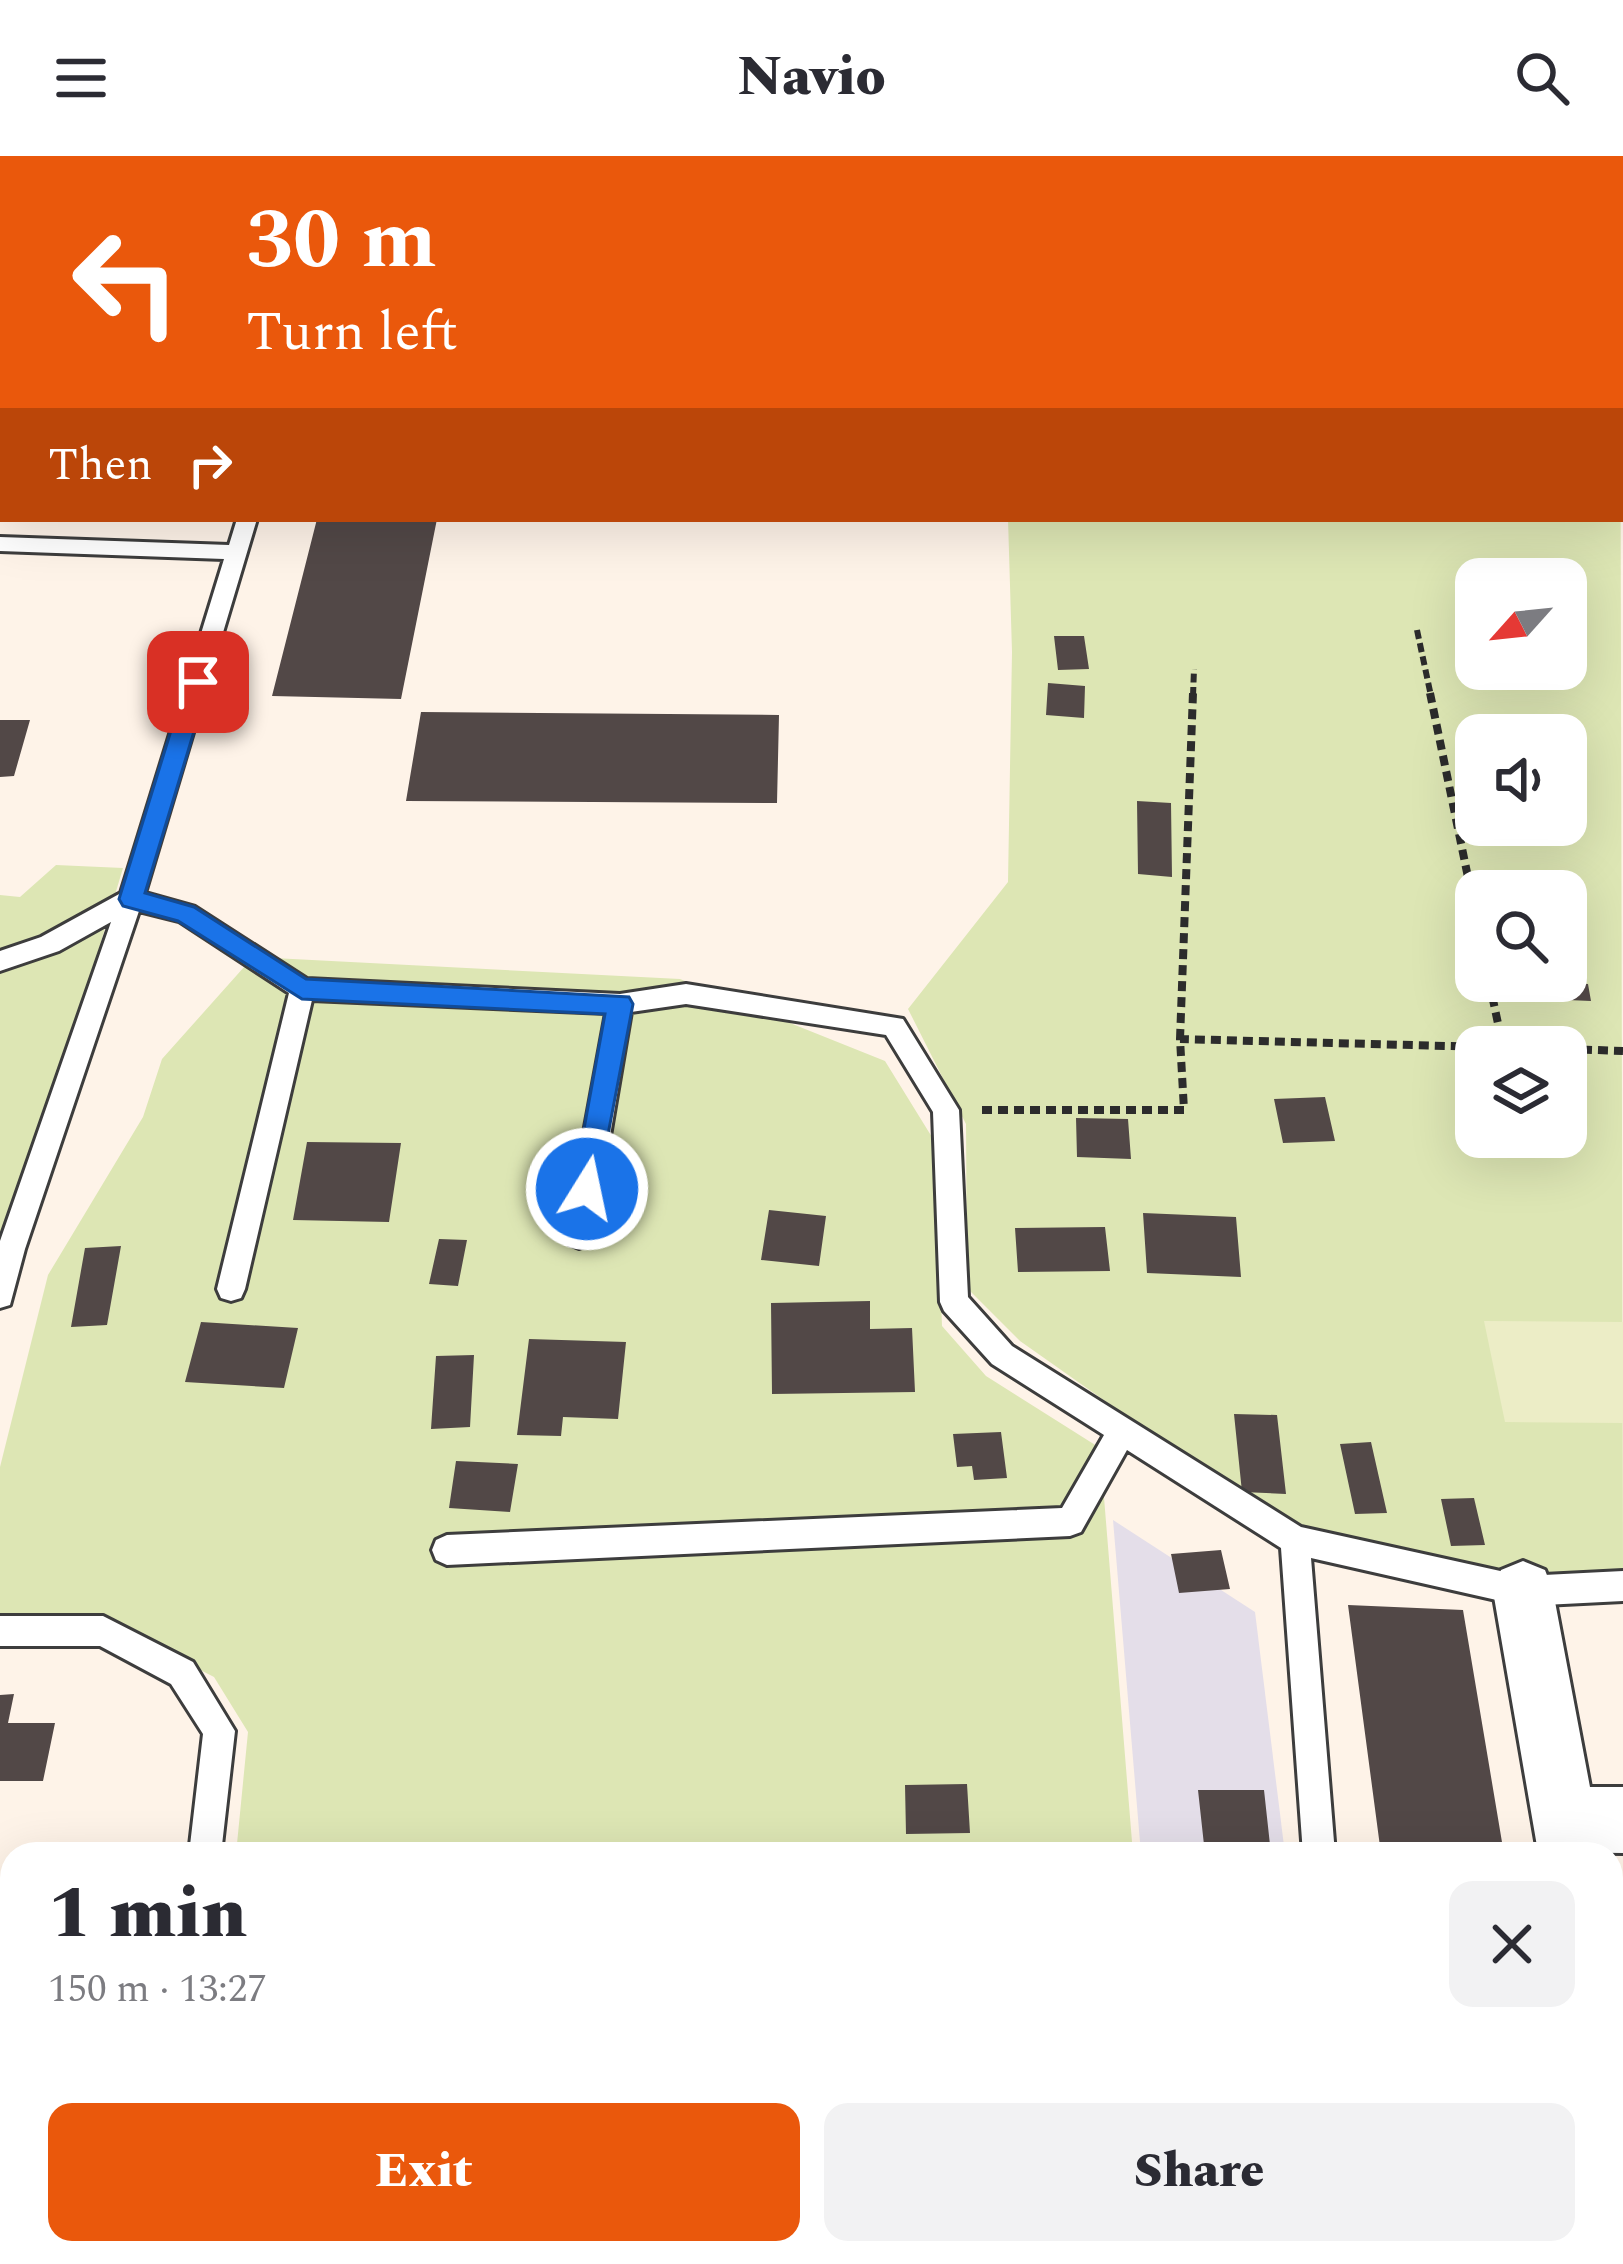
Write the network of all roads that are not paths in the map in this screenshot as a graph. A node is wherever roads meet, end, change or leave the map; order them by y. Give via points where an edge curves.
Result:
1 (246, 522) edge
2 (0, 544) edge
3 (237, 552) junction
4 (131, 899) junction
5 (0, 961) edge
6 (302, 989) junction
7 (620, 1004) junction
8 (579, 1235) dead end
9 (231, 1289) dead end
10 (0, 1297) edge
11 (1122, 1431) junction
12 (1295, 1540) junction
13 (447, 1550) dead end
14 (1623, 1586) edge
15 (1523, 1592) junction
16 (0, 1631) edge
17 (1586, 1831) edge
18 (206, 1842) edge
19 (1318, 1842) edge

1 - 3 lane
2 - 3 lane
3 - 4 lane
4 - 5 lane via 50,944
4 - 6 lane via 185,914
4 - 10 lane
6 - 7 lane
6 - 9 lane
7 - 8 lane
7 - 11 lane via 686,994 894,1026 946,1109 953,1302 1002,1355
11 - 12 lane
11 - 13 lane via 1070,1522
12 - 15 lane
12 - 19 lane
14 - 15 lane
15 - 17 street
16 - 18 lane via 103,1631 182,1673 219,1731

